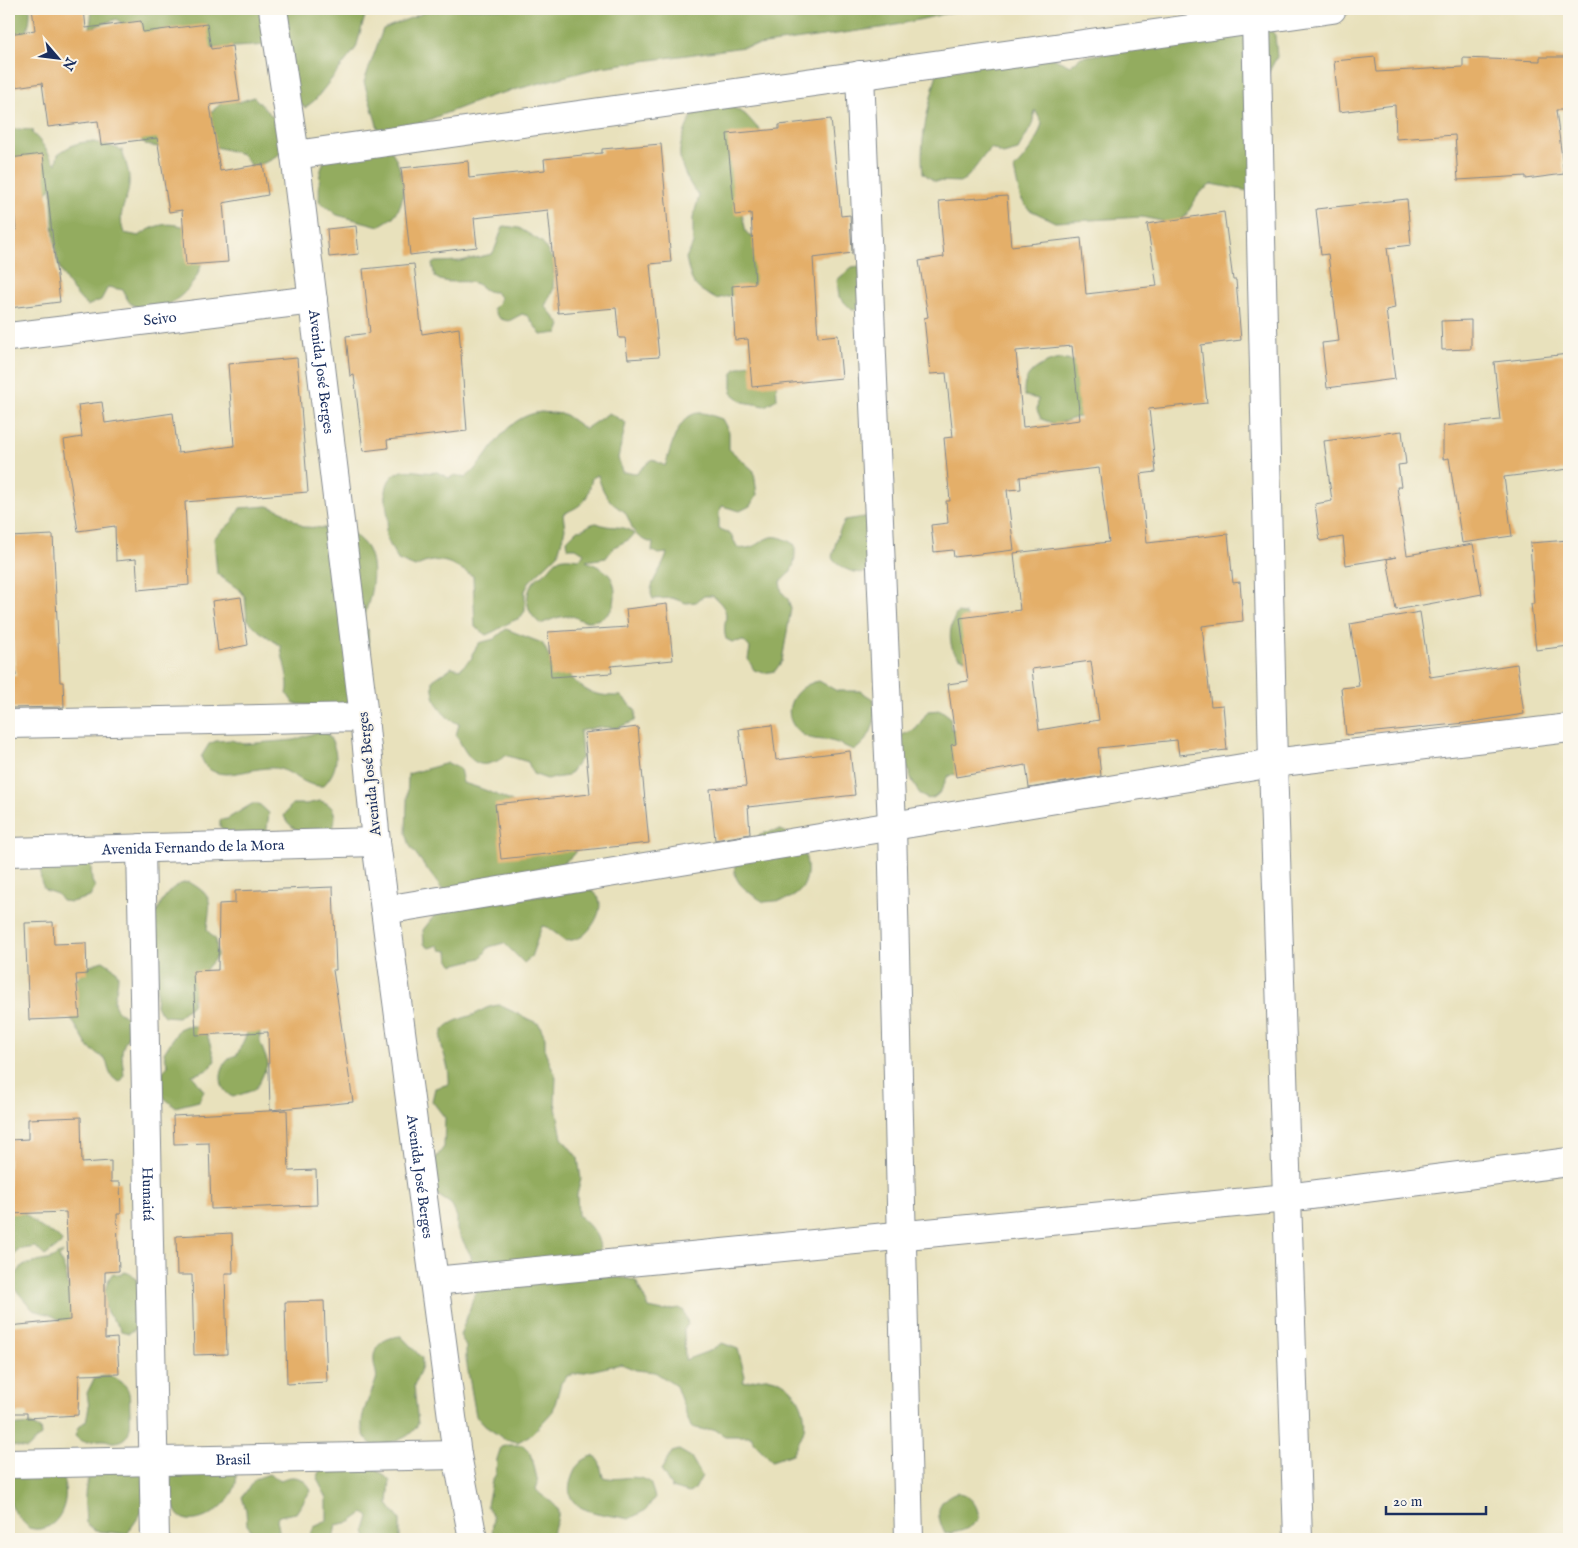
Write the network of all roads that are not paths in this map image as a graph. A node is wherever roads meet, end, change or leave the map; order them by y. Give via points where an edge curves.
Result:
1 (273, 9) edge
2 (1332, 9) edge
3 (1256, 20) junction
4 (860, 75) junction
5 (295, 155) junction
6 (313, 300) junction
7 (9, 337) edge
8 (364, 717) junction
9 (9, 724) edge
10 (1569, 728) edge
11 (1273, 763) junction
12 (892, 826) junction
13 (376, 842) junction
14 (141, 848) junction
15 (9, 852) edge
16 (385, 910) junction
17 (1569, 1162) edge
18 (1287, 1198) junction
19 (902, 1236) junction
20 (434, 1281) junction
21 (457, 1454) junction
22 (153, 1461) junction
23 (9, 1464) edge
24 (155, 1539) edge
25 (473, 1539) edge
26 (909, 1539) edge
27 (1298, 1539) edge

1 - 5 street, Avenida José Berges
2 - 3 street
3 - 4 street
3 - 11 street
4 - 5 street
4 - 12 street
5 - 6 street, Avenida José Berges
6 - 7 street, Seivo
6 - 8 street, Avenida José Berges
8 - 9 street
8 - 13 street, Avenida José Berges
10 - 11 street
11 - 12 street
11 - 18 street
12 - 16 street
12 - 19 street
13 - 14 street, Avenida Fernando de la Mora
13 - 16 street, Avenida José Berges
14 - 15 street, Avenida Fernando de la Mora
14 - 22 street, Humaitá
16 - 20 street, Avenida José Berges
17 - 18 street
18 - 19 street
18 - 27 street
19 - 20 street
19 - 26 street
20 - 21 street, Avenida José Berges
21 - 22 street, Brasil
21 - 25 street, Avenida José Berges
22 - 23 street, Brasil
22 - 24 street, Humaitá

